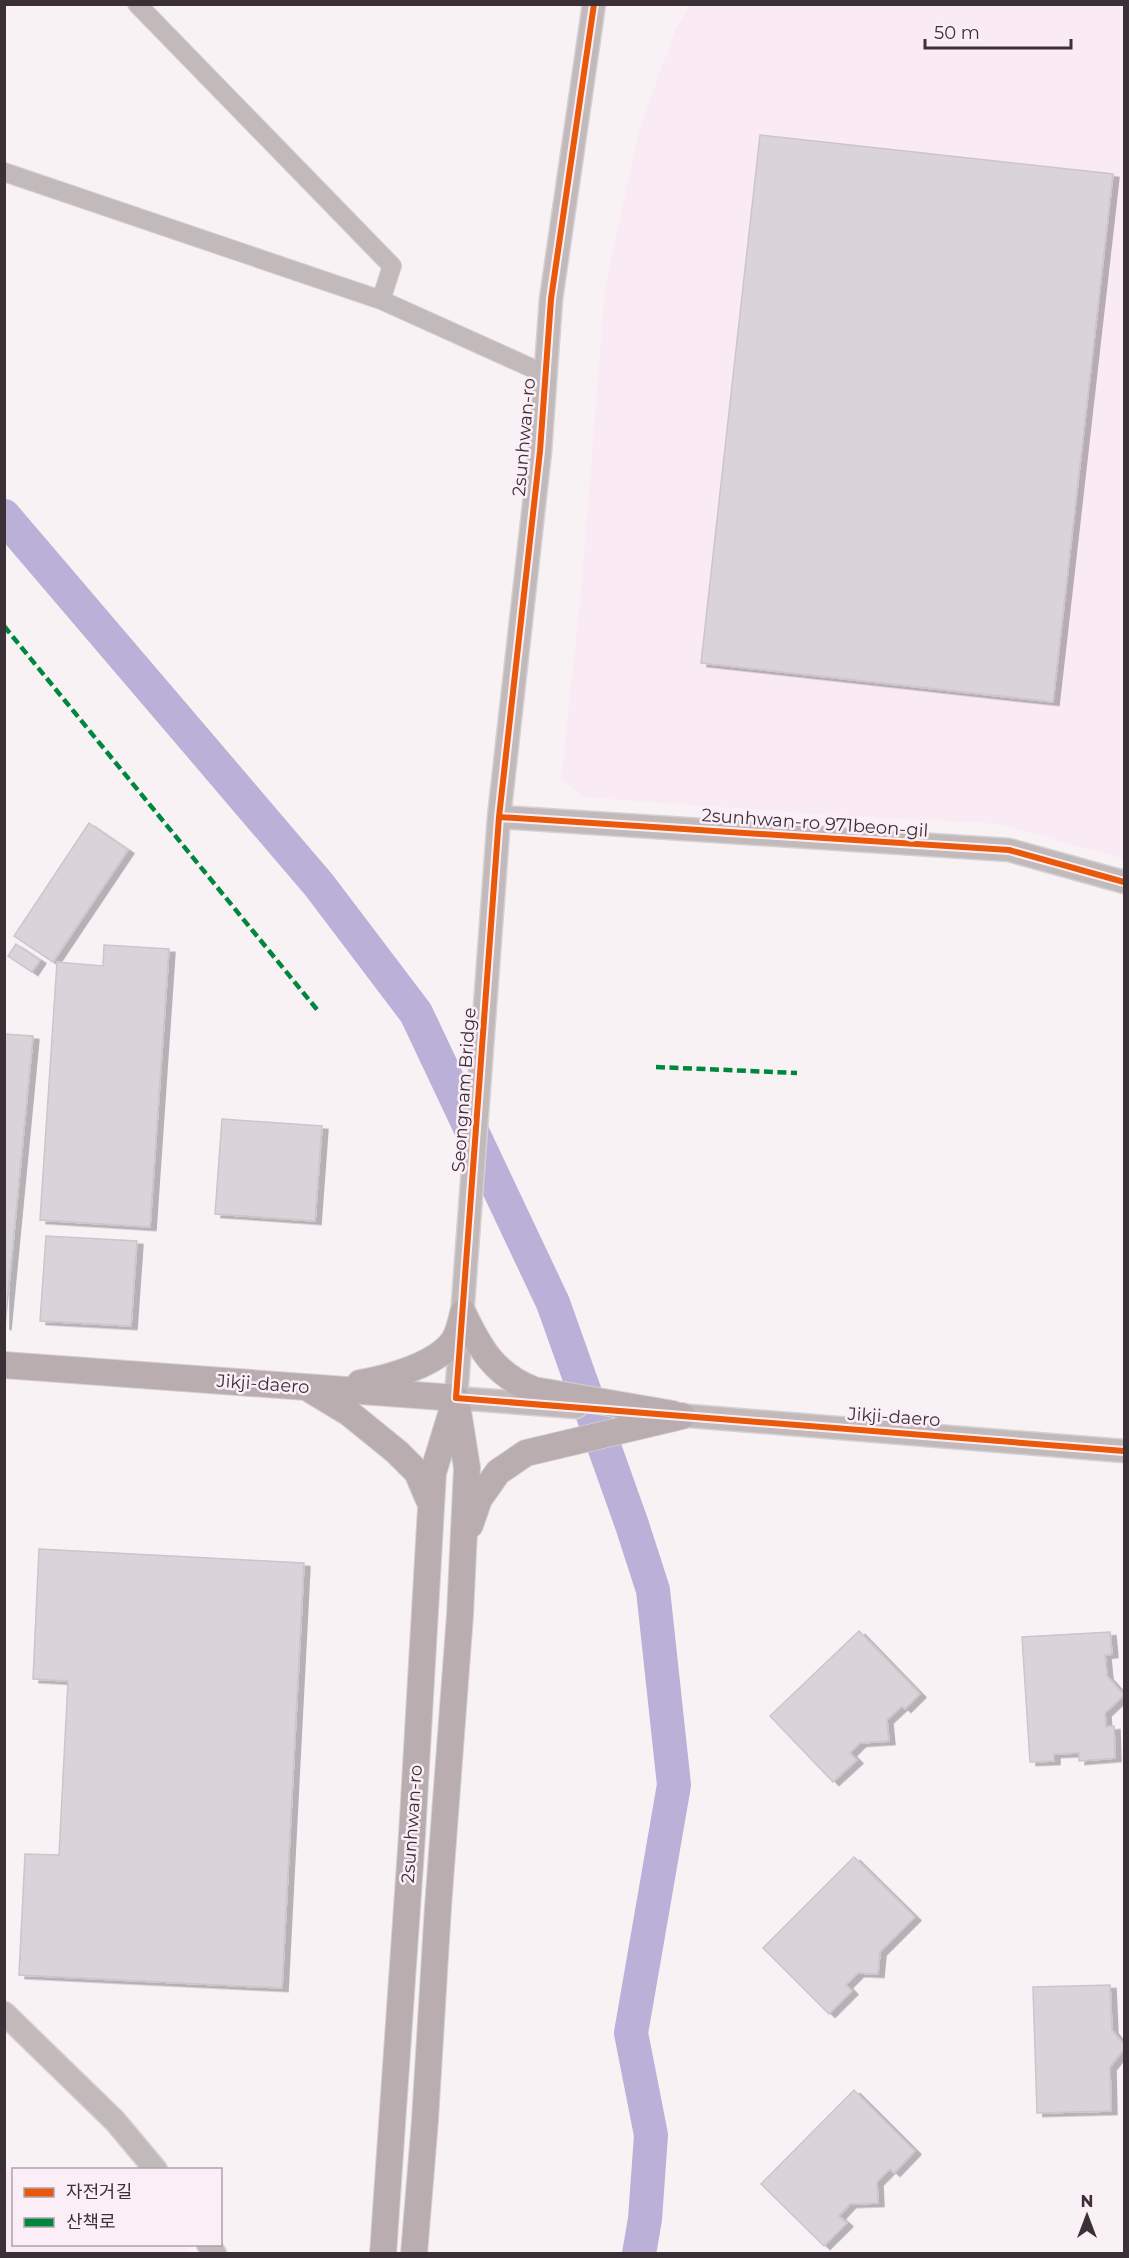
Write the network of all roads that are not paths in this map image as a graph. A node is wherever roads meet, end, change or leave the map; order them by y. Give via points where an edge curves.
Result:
1 (137, 4) edge
2 (594, 4) edge
3 (4, 172) edge
4 (381, 300) junction
5 (545, 374) junction
6 (499, 817) junction
7 (495, 874) joint
8 (1125, 882) edge
9 (463, 1311) junction
10 (4, 1365) edge
11 (306, 1387) junction
12 (528, 1396) junction
13 (456, 1398) junction
14 (668, 1414) junction
15 (1125, 1451) edge
16 (431, 1506) junction
17 (464, 1542) junction
18 (4, 2013) edge
19 (425, 2121) junction
20 (155, 2168) edge
21 (386, 2203) junction
22 (367, 2253) edge
23 (382, 2253) edge
24 (414, 2253) edge
25 (427, 2253) edge

1 - 4 street via 392,266
2 - 5 street, 2sunhwan-ro via 551,299
3 - 4 street
4 - 5 street
5 - 6 street, 2sunhwan-ro via 538,473
6 - 7 street, 2sunhwan-ro
6 - 8 street, 2sunhwan-ro 971beon-gil via 1009,850
7 - 9 street, Seongnam Bridge
9 - 11 main road via 460,1328 449,1346 415,1367 374,1381
9 - 12 main road via 474,1337 498,1369
9 - 13 street, 2sunhwan-ro
10 - 11 main road, Jikji-daero
11 - 13 main road, Jikji-daero
11 - 16 main road via 349,1413 404,1458 417,1472
12 - 13 street, Jikji-daero
12 - 14 main road
13 - 16 main road, 2sunhwan-ro via 433,1473
13 - 17 main road, 2sunhwan-ro via 467,1468
14 - 15 street, Jikji-daero
14 - 17 main road via 625,1430 526,1453 498,1472 480,1499
16 - 21 main road, 2sunhwan-ro
17 - 19 main road, 2sunhwan-ro
18 - 20 street via 115,2121
19 - 24 main road, 2sunhwan-ro
19 - 25 main road
21 - 22 main road
21 - 23 main road, 2sunhwan-ro

